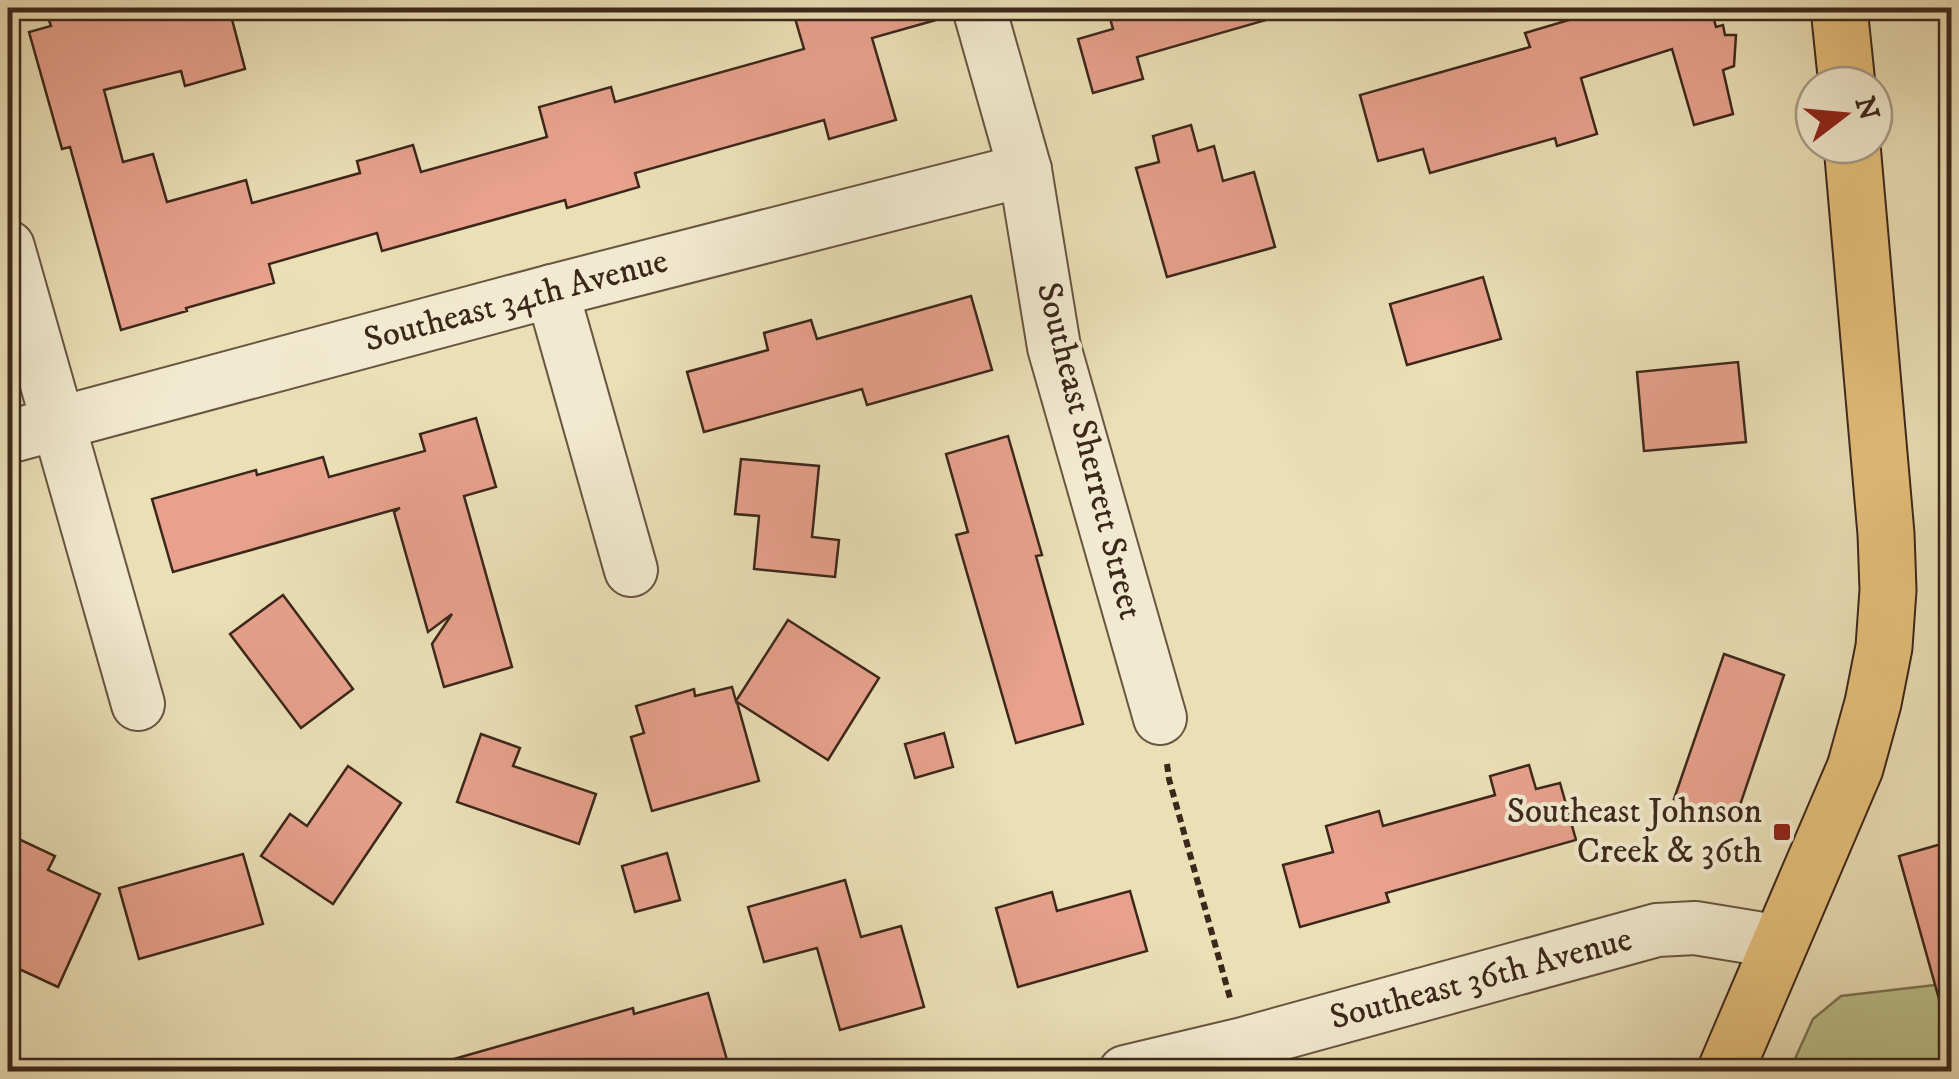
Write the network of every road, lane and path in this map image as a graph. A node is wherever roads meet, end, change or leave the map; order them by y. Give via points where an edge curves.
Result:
1 (979, 8) edge
2 (1840, 8) edge
3 (1844, 65) edge
4 (1854, 165) edge
5 (1025, 170) junction
6 (8, 246) edge
7 (552, 291) junction
8 (58, 423) junction
9 (8, 436) edge
10 (631, 570) dead end
11 (138, 704) dead end
12 (1160, 718) joint
13 (1782, 942) junction
14 (1243, 1044) junction
15 (1125, 1072) edge
16 (1725, 1072) edge

1 - 5 street, Southeast Sherrett Street
2 - 3 main road
4 - 13 main road via 1885,518 1884,647 1854,768
5 - 7 street, Southeast 34th Avenue
5 - 12 street, Southeast Sherrett Street via 1054,347
6 - 8 street
7 - 8 street, Southeast 34th Avenue
7 - 10 street
8 - 9 street, Southeast 34th Avenue
8 - 11 street
12 - 14 path via 1169,779
13 - 14 street, Southeast 36th Avenue via 1695,928 1657,930
13 - 16 main road
14 - 15 street, Southeast 36th Avenue

